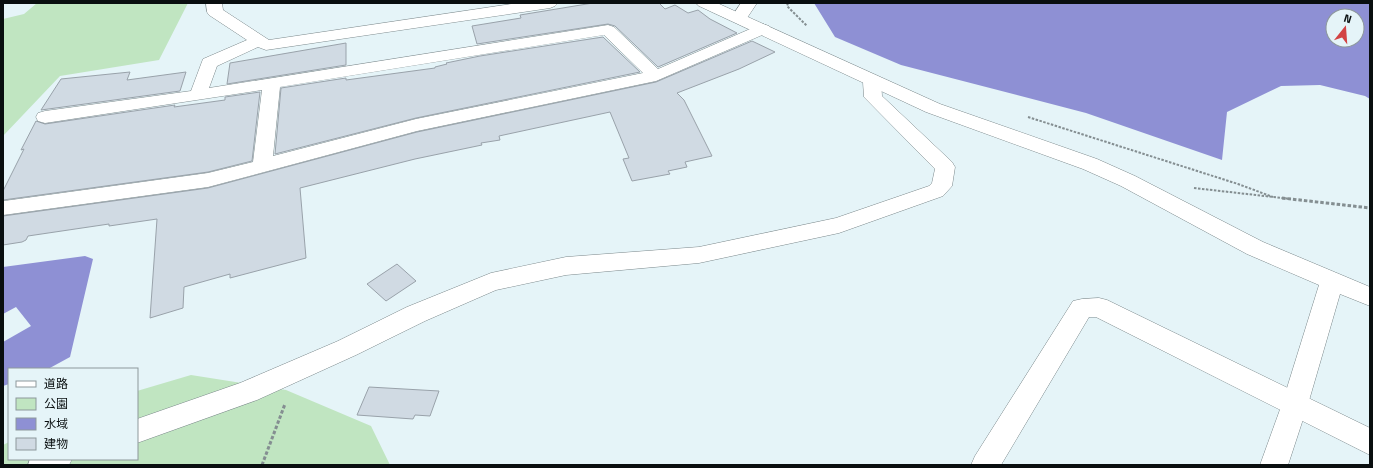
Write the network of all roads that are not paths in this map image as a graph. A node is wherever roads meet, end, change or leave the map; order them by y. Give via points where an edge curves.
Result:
1 (214, 3) edge
2 (550, 3) edge
3 (704, 3) edge
4 (744, 11) edge
5 (763, 29) junction
6 (258, 40) junction
7 (656, 76) junction
8 (872, 82) junction
9 (272, 83) junction
10 (198, 95) junction
11 (45, 117) dead end
12 (262, 166) junction
13 (4, 208) dead end
14 (1332, 280) junction
15 (1370, 297) edge
16 (1295, 404) junction
17 (138, 431) edge
18 (1370, 442) edge
19 (55, 460) edge
20 (42, 465) edge
21 (985, 465) edge
22 (1274, 465) edge

1 - 6 street via 215,12
2 - 6 street via 266,45
3 - 4 street
4 - 5 street
5 - 7 street
5 - 8 street
6 - 10 street via 209,63
7 - 9 street via 608,30
7 - 12 street via 416,125
8 - 14 street via 933,108 1090,164 1255,248
8 - 17 street via 873,97 945,167 942,186 936,191 839,225 699,255 566,266 492,282 416,314 248,392
9 - 10 street
9 - 12 street
10 - 11 street
12 - 13 street via 208,180
14 - 15 street
14 - 16 street
16 - 18 street
16 - 21 street via 1099,307 1082,308
16 - 22 street
19 - 20 street

